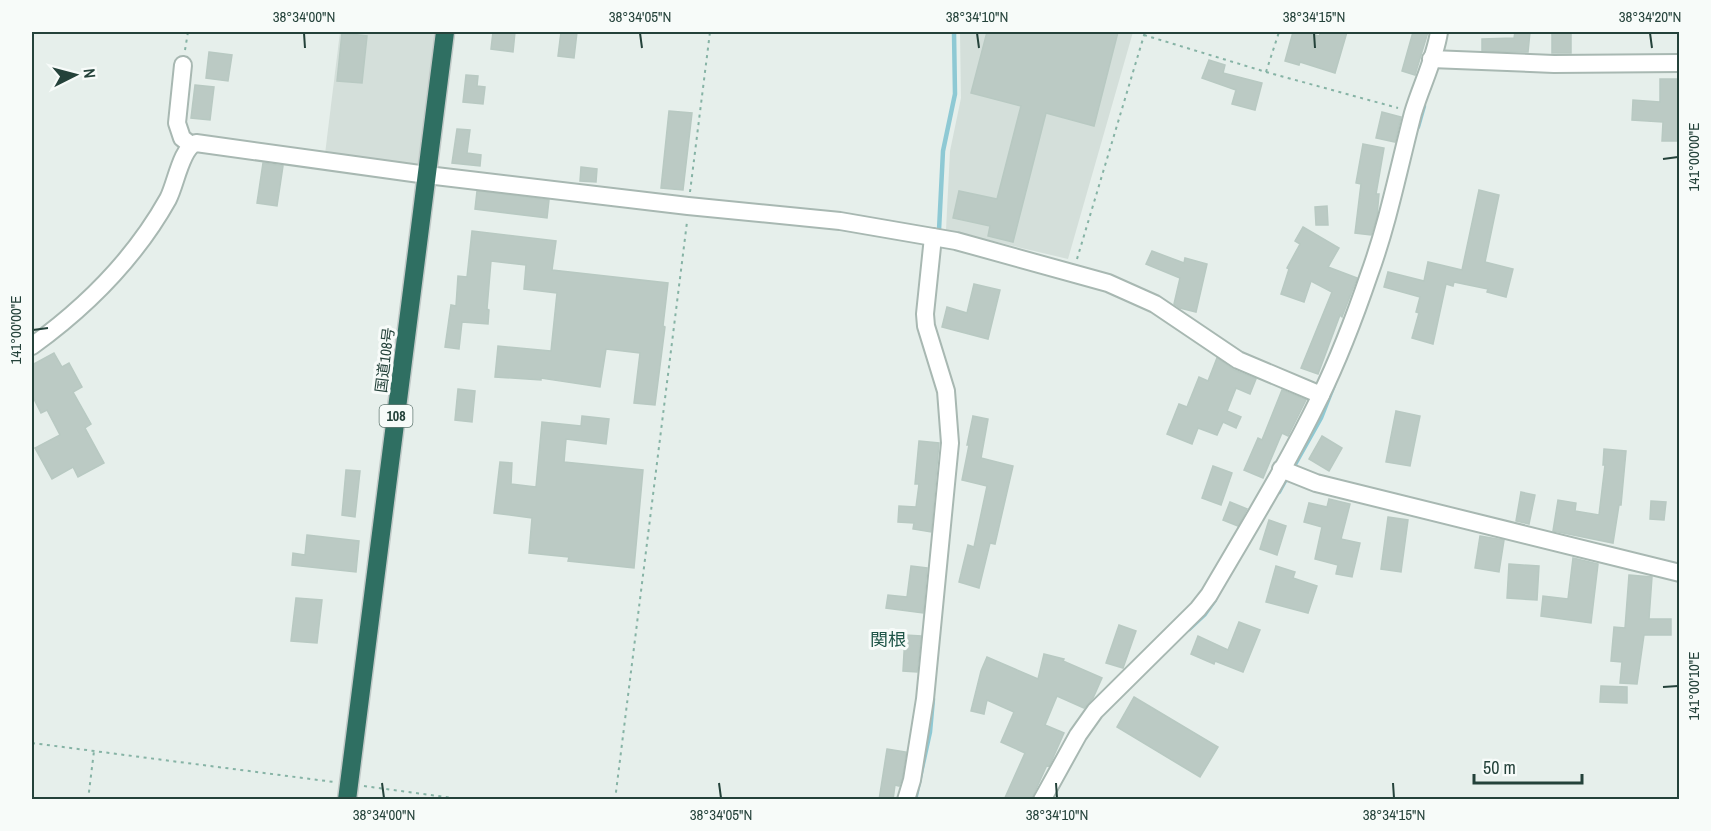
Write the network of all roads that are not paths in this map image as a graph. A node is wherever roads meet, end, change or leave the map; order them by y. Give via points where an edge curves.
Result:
1 (445, 32) edge
2 (1439, 32) edge
3 (1431, 59) junction
4 (1680, 63) edge
5 (183, 65) road end
6 (191, 145) junction
7 (427, 175) junction
8 (933, 237) junction
9 (32, 346) edge
10 (1321, 395) junction
11 (1281, 469) junction
12 (1680, 573) edge
13 (348, 792) edge
14 (906, 800) edge
15 (1042, 800) edge

1 - 7 highway, 国道108号 / 108
2 - 3 street
3 - 4 street via 1554,64
3 - 10 street via 1370,274
5 - 6 street via 177,123 182,138
6 - 7 street
6 - 9 street via 168,198 126,261 78,310
7 - 8 street via 840,222
7 - 13 highway, 国道108号 / 108
8 - 10 street via 1128,291 1155,304 1238,360
8 - 14 street via 925,314 946,391 950,443 925,699
10 - 11 street
11 - 12 street via 1316,483
11 - 15 street via 1209,595 1095,711

